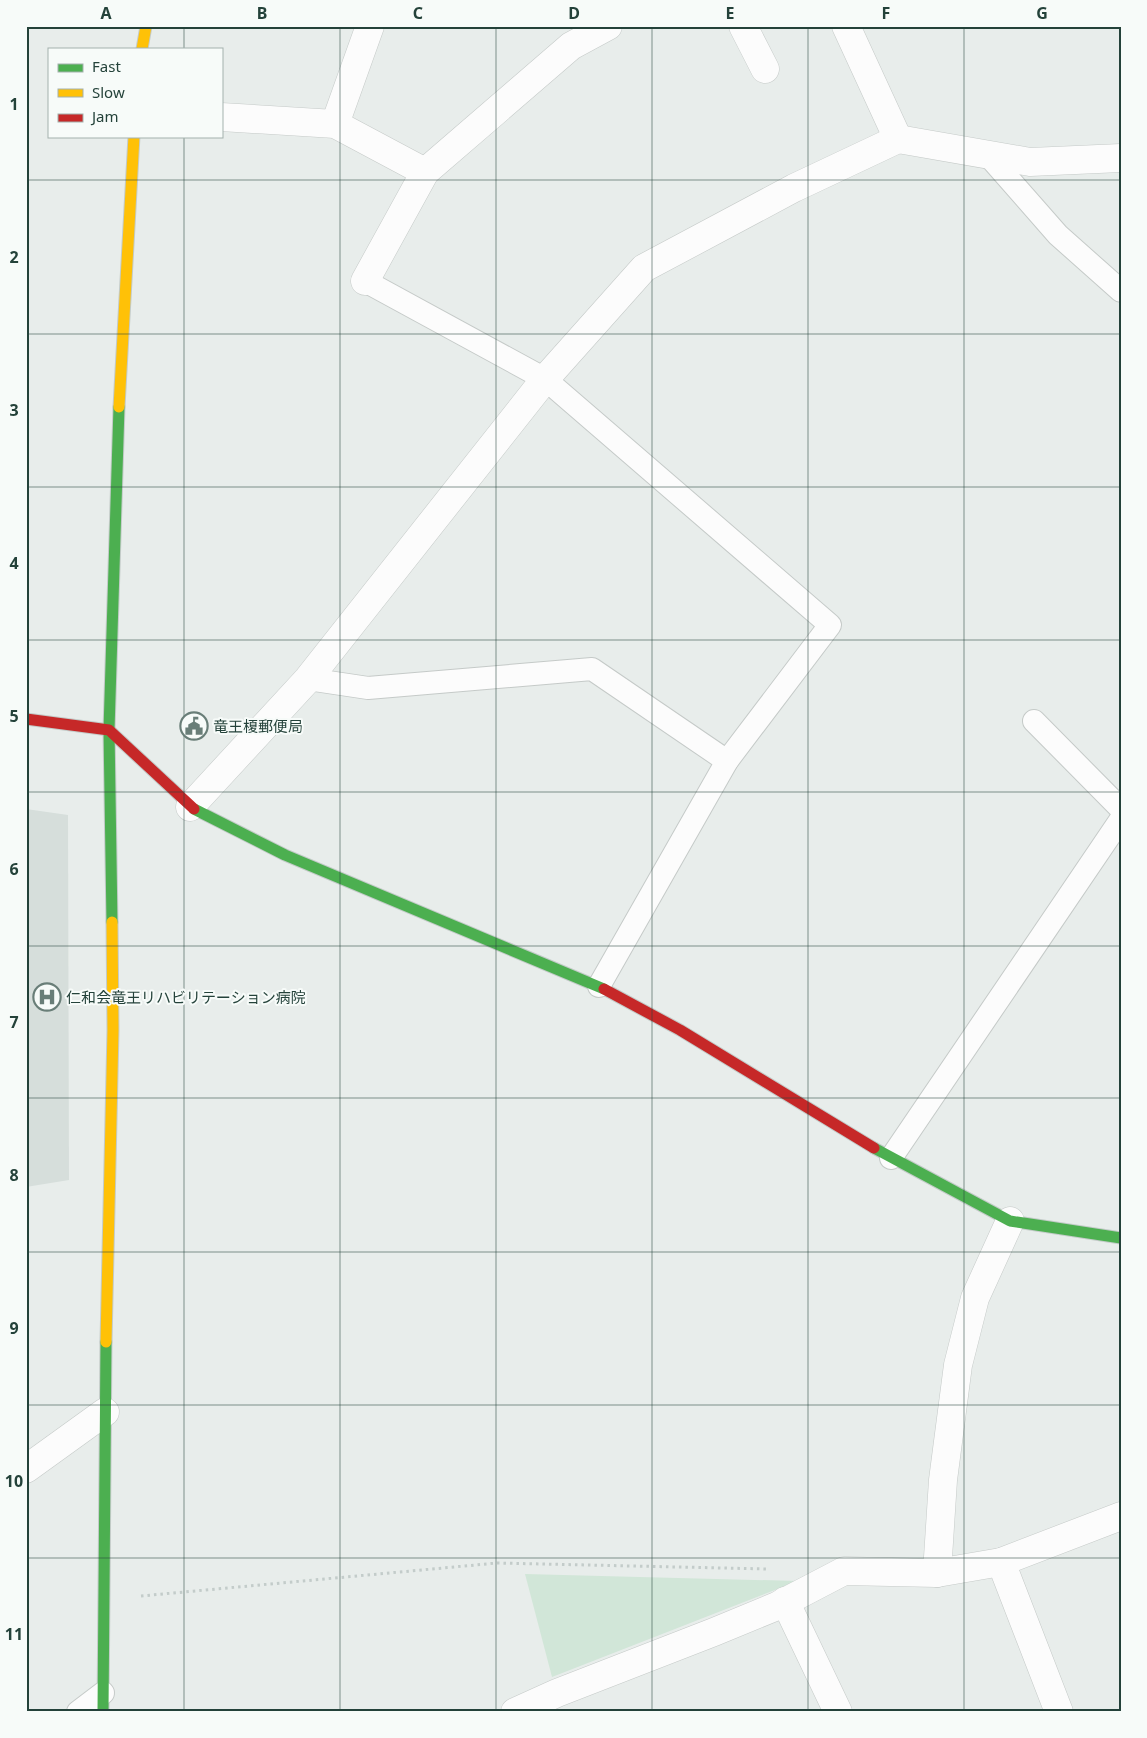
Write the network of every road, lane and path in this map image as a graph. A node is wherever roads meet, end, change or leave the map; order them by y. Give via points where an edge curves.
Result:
1 (146, 26) edge
2 (370, 26) edge
3 (608, 26) edge
4 (743, 26) edge
5 (846, 26) edge
6 (142, 48) edge
7 (765, 69) dead end
8 (222, 118) edge
9 (335, 124) junction
10 (134, 138) edge
11 (898, 138) junction
12 (987, 154) junction
13 (1121, 158) edge
14 (425, 172) junction
15 (365, 282) joint
16 (1121, 291) edge
17 (545, 379) junction
18 (308, 679) junction
19 (26, 719) edge
20 (1034, 721) dead end
21 (109, 730) junction
22 (727, 761) junction
23 (190, 807) junction
24 (1121, 809) edge
25 (1121, 819) edge
26 (599, 986) junction
27 (891, 1158) junction
28 (1010, 1222) junction
29 (1121, 1238) edge
30 (105, 1412) junction
31 (26, 1469) edge
32 (1121, 1516) edge
33 (1001, 1562) junction
34 (776, 1569) dead end
35 (936, 1573) junction
36 (105, 1599) junction
37 (785, 1601) junction
38 (103, 1702) edge
39 (836, 1711) edge
40 (78, 1712) edge
41 (515, 1712) edge
42 (1059, 1712) edge

1 - 6 street
2 - 9 street
3 - 14 street via 571,46
4 - 7 street
5 - 11 street
8 - 9 street
9 - 14 street
10 - 21 street via 119,396
11 - 12 street
11 - 17 street via 794,188 644,268
12 - 13 street via 1030,162
12 - 16 lane via 1058,235
14 - 15 street
15 - 17 lane
17 - 18 street
17 - 22 lane via 830,625
18 - 22 lane via 368,688 592,670
18 - 23 street
19 - 21 street
20 - 24 lane
21 - 23 street
21 - 30 street via 113,1030
22 - 26 lane
23 - 26 street via 284,855
25 - 27 lane
26 - 27 street via 680,1030
27 - 28 street
28 - 29 street
28 - 35 street via 975,1298 958,1365 943,1480
30 - 31 street
30 - 36 street
32 - 33 street
33 - 35 street
33 - 42 street
34 - 36 path via 497,1562
35 - 37 street via 844,1571
36 - 38 street
37 - 39 street
37 - 41 street
38 - 40 lane

